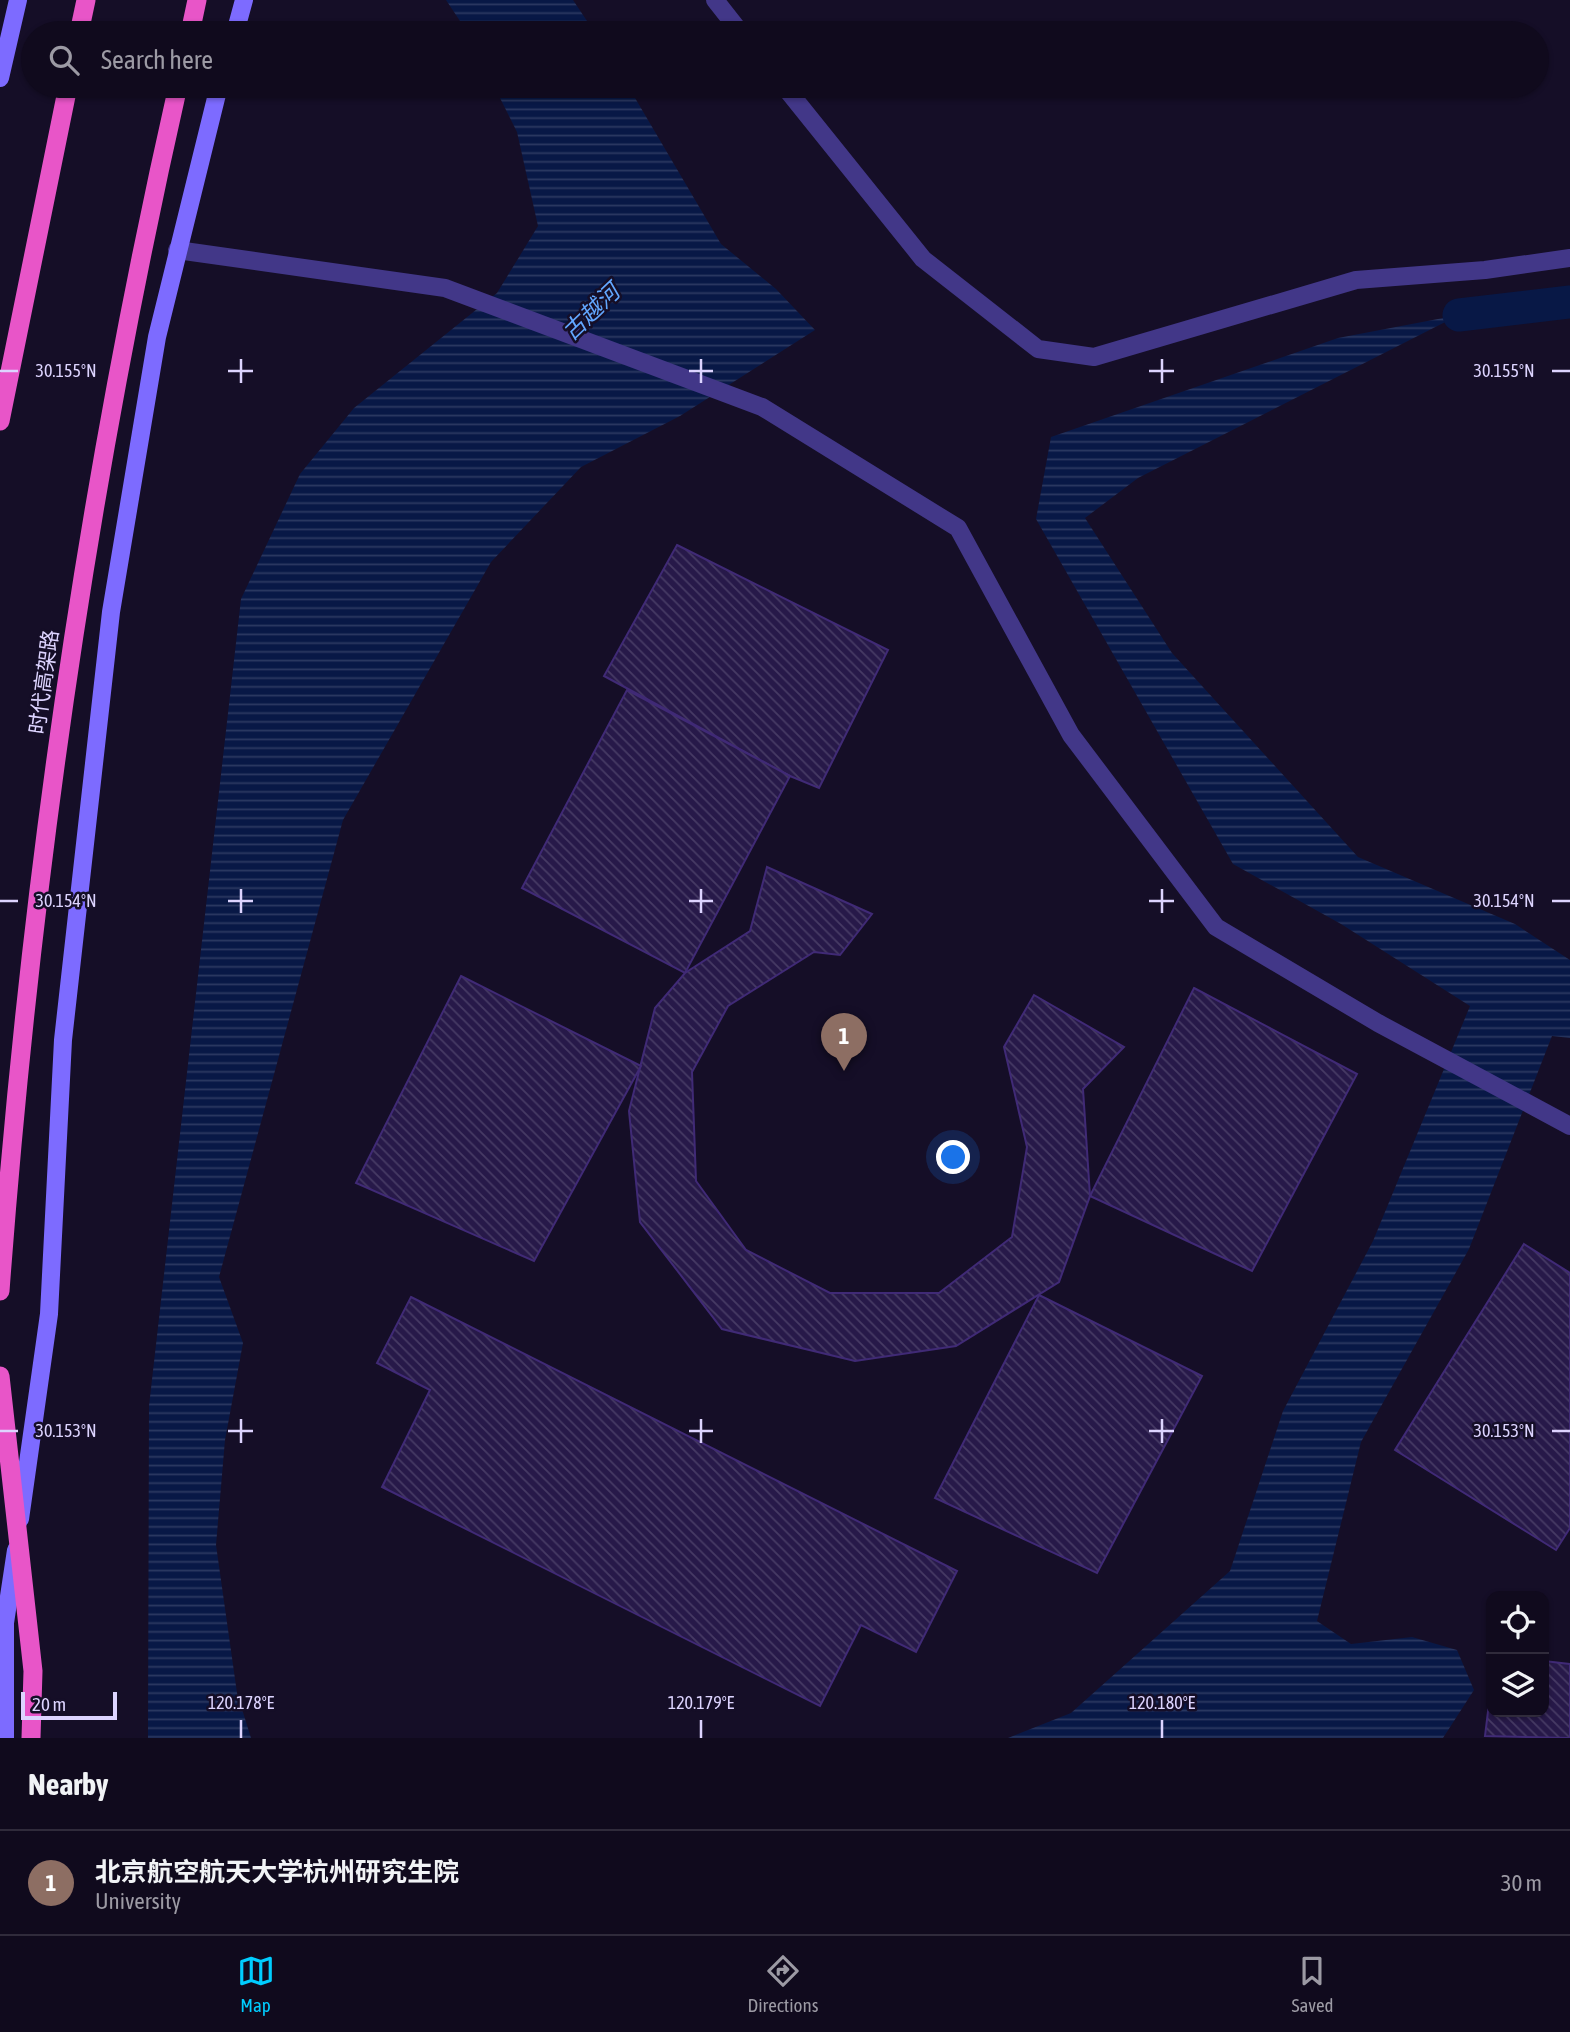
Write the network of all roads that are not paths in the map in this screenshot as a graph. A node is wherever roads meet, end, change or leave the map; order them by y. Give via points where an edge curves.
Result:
1 (18, 0) edge
2 (86, 0) edge
3 (197, 0) edge
4 (244, 0) edge
5 (715, 0) edge
6 (82, 21) edge
7 (193, 21) edge
8 (238, 21) edge
9 (732, 21) edge
10 (0, 78) edge
11 (66, 98) edge
12 (175, 98) edge
13 (216, 98) edge
14 (794, 98) edge
15 (177, 250) junction
16 (1570, 258) edge
17 (0, 421) edge
18 (1570, 1126) edge
19 (0, 1291) edge
20 (0, 1376) edge
21 (5, 1738) edge
22 (31, 1738) edge

1 - 10 main road
2 - 6 highway
3 - 7 highway
4 - 8 main road
5 - 9 street
11 - 17 highway
12 - 19 highway, 时代高架路 via 131,304 86,550 29,957
13 - 15 main road
14 - 16 street via 923,259 1038,349 1094,357 1356,280
15 - 18 street via 445,288 762,407 958,528 1071,735 1216,927
15 - 21 main road via 157,337 111,612 63,1040 49,1314 5,1623
20 - 22 highway, bridge via 33,1671

